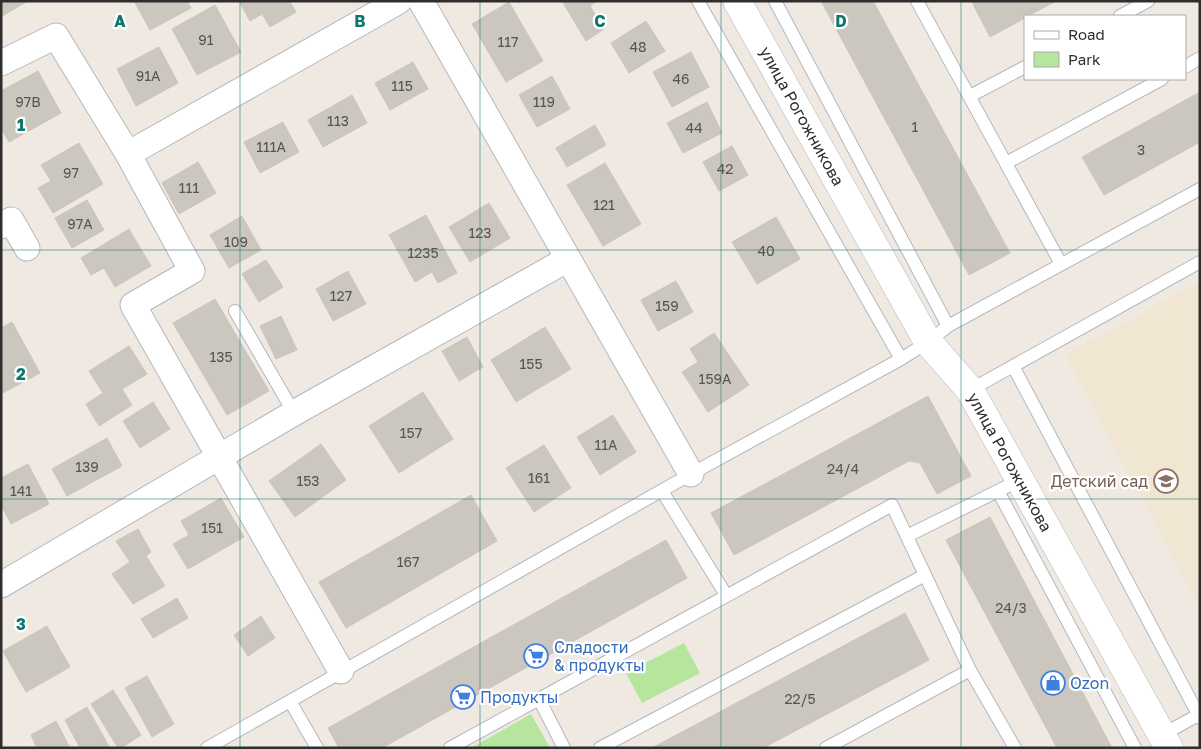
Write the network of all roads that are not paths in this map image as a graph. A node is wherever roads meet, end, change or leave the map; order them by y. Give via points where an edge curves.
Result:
1 (399, 1) edge
2 (698, 1) edge
3 (737, 1) edge
4 (775, 1) edge
5 (917, 1) edge
6 (1148, 1) edge
7 (426, 3) edge
8 (1122, 15) edge
9 (1200, 58) edge
10 (1, 63) edge
11 (1186, 66) edge
12 (1024, 68) edge
13 (1160, 80) edge
14 (970, 96) junction
15 (128, 154) junction
16 (1006, 163) junction
17 (1200, 189) edge
18 (1, 226) edge
19 (27, 248) dead end
20 (568, 259) junction
21 (1200, 262) edge
22 (1061, 264) junction
23 (235, 311) dead end
24 (938, 334) junction
25 (900, 359) junction
26 (1013, 366) junction
27 (970, 390) junction
28 (294, 413) junction
29 (220, 456) junction
30 (691, 474) junction
31 (1009, 486) junction
32 (662, 491) junction
33 (906, 536) junction
34 (925, 575) junction
35 (1, 585) edge
36 (726, 595) junction
37 (970, 670) junction
38 (341, 671) junction
39 (539, 699) junction
40 (290, 701) junction
41 (1199, 716) edge
42 (1165, 741) edge
43 (1012, 747) edge
44 (207, 748) edge
45 (317, 748) edge
46 (450, 748) edge
47 (564, 748) edge
48 (600, 748) edge
49 (826, 748) edge
50 (1135, 748) edge

1 - 15 street
2 - 25 lane
3 - 24 street, улица Рогожникова
4 - 24 lane
5 - 14 lane
6 - 8 lane
7 - 20 street
9 - 11 lane
10 - 15 street via 56,36
12 - 14 lane
13 - 16 lane
14 - 16 lane
15 - 29 street via 192,271 133,304
16 - 22 lane
17 - 22 lane
18 - 19 street via 11,220
20 - 28 street
20 - 30 street
21 - 26 lane
22 - 24 lane
23 - 28 lane
24 - 25 lane
24 - 27 street, улица Рогожникова
25 - 30 lane
26 - 27 lane
26 - 41 lane
27 - 31 street, улица Рогожникова
28 - 29 street
29 - 35 street
29 - 38 street
30 - 32 lane
31 - 33 lane
31 - 42 street, улица Рогожникова
31 - 50 lane
32 - 36 lane
32 - 38 lane
33 - 34 lane
33 - 36 lane via 892,505
34 - 37 lane
34 - 48 lane
36 - 39 lane
37 - 43 lane
37 - 49 lane
38 - 40 lane
39 - 46 lane
39 - 47 lane
40 - 44 lane
40 - 45 lane
41 - 42 lane

